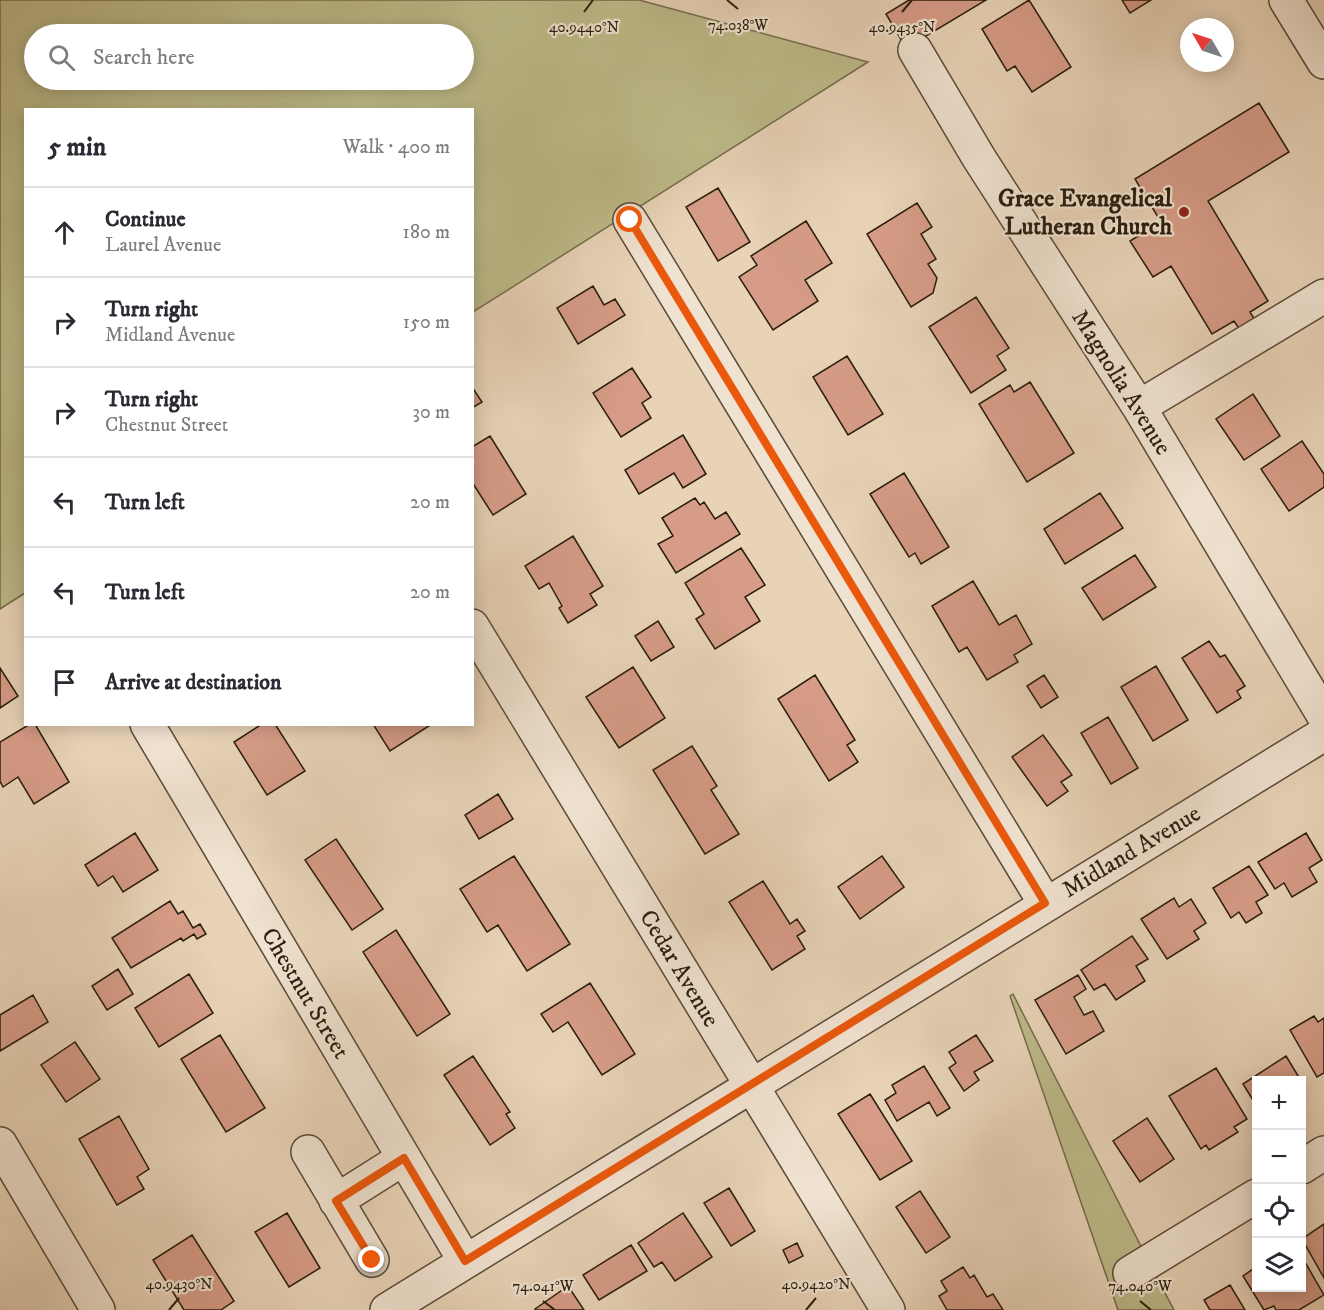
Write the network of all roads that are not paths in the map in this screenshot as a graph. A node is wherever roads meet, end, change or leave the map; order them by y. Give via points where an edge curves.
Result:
1 (1286, 0) edge
2 (915, 50) dead end
3 (1324, 62) edge
4 (630, 220) dead end
5 (1324, 296) edge
6 (1139, 407) junction
7 (474, 629) edge
8 (1324, 716) edge
9 (148, 726) edge
10 (1324, 734) edge
11 (1045, 903) junction
12 (750, 1084) junction
13 (0, 1144) edge
14 (308, 1152) dead end
15 (1324, 1153) edge
16 (404, 1158) junction
17 (1306, 1164) edge
18 (1252, 1199) edge
19 (336, 1201) junction
20 (372, 1260) dead end
21 (465, 1261) junction
22 (1130, 1274) dead end
23 (98, 1310) edge
24 (387, 1310) edge
25 (888, 1310) edge

1 - 3 street
2 - 6 street, Magnolia Avenue via 979,158
4 - 11 street
5 - 6 street
6 - 8 street, Magnolia Avenue
7 - 12 street, Cedar Avenue
9 - 16 street, Chestnut Street
10 - 11 street, Midland Avenue
11 - 12 street, Midland Avenue
12 - 21 street, Midland Avenue
12 - 25 street, Cedar Avenue
13 - 23 street
14 - 19 street
15 - 17 street
16 - 19 street
16 - 21 street, Chestnut Street
18 - 22 street
19 - 20 street
21 - 24 street, Midland Avenue

